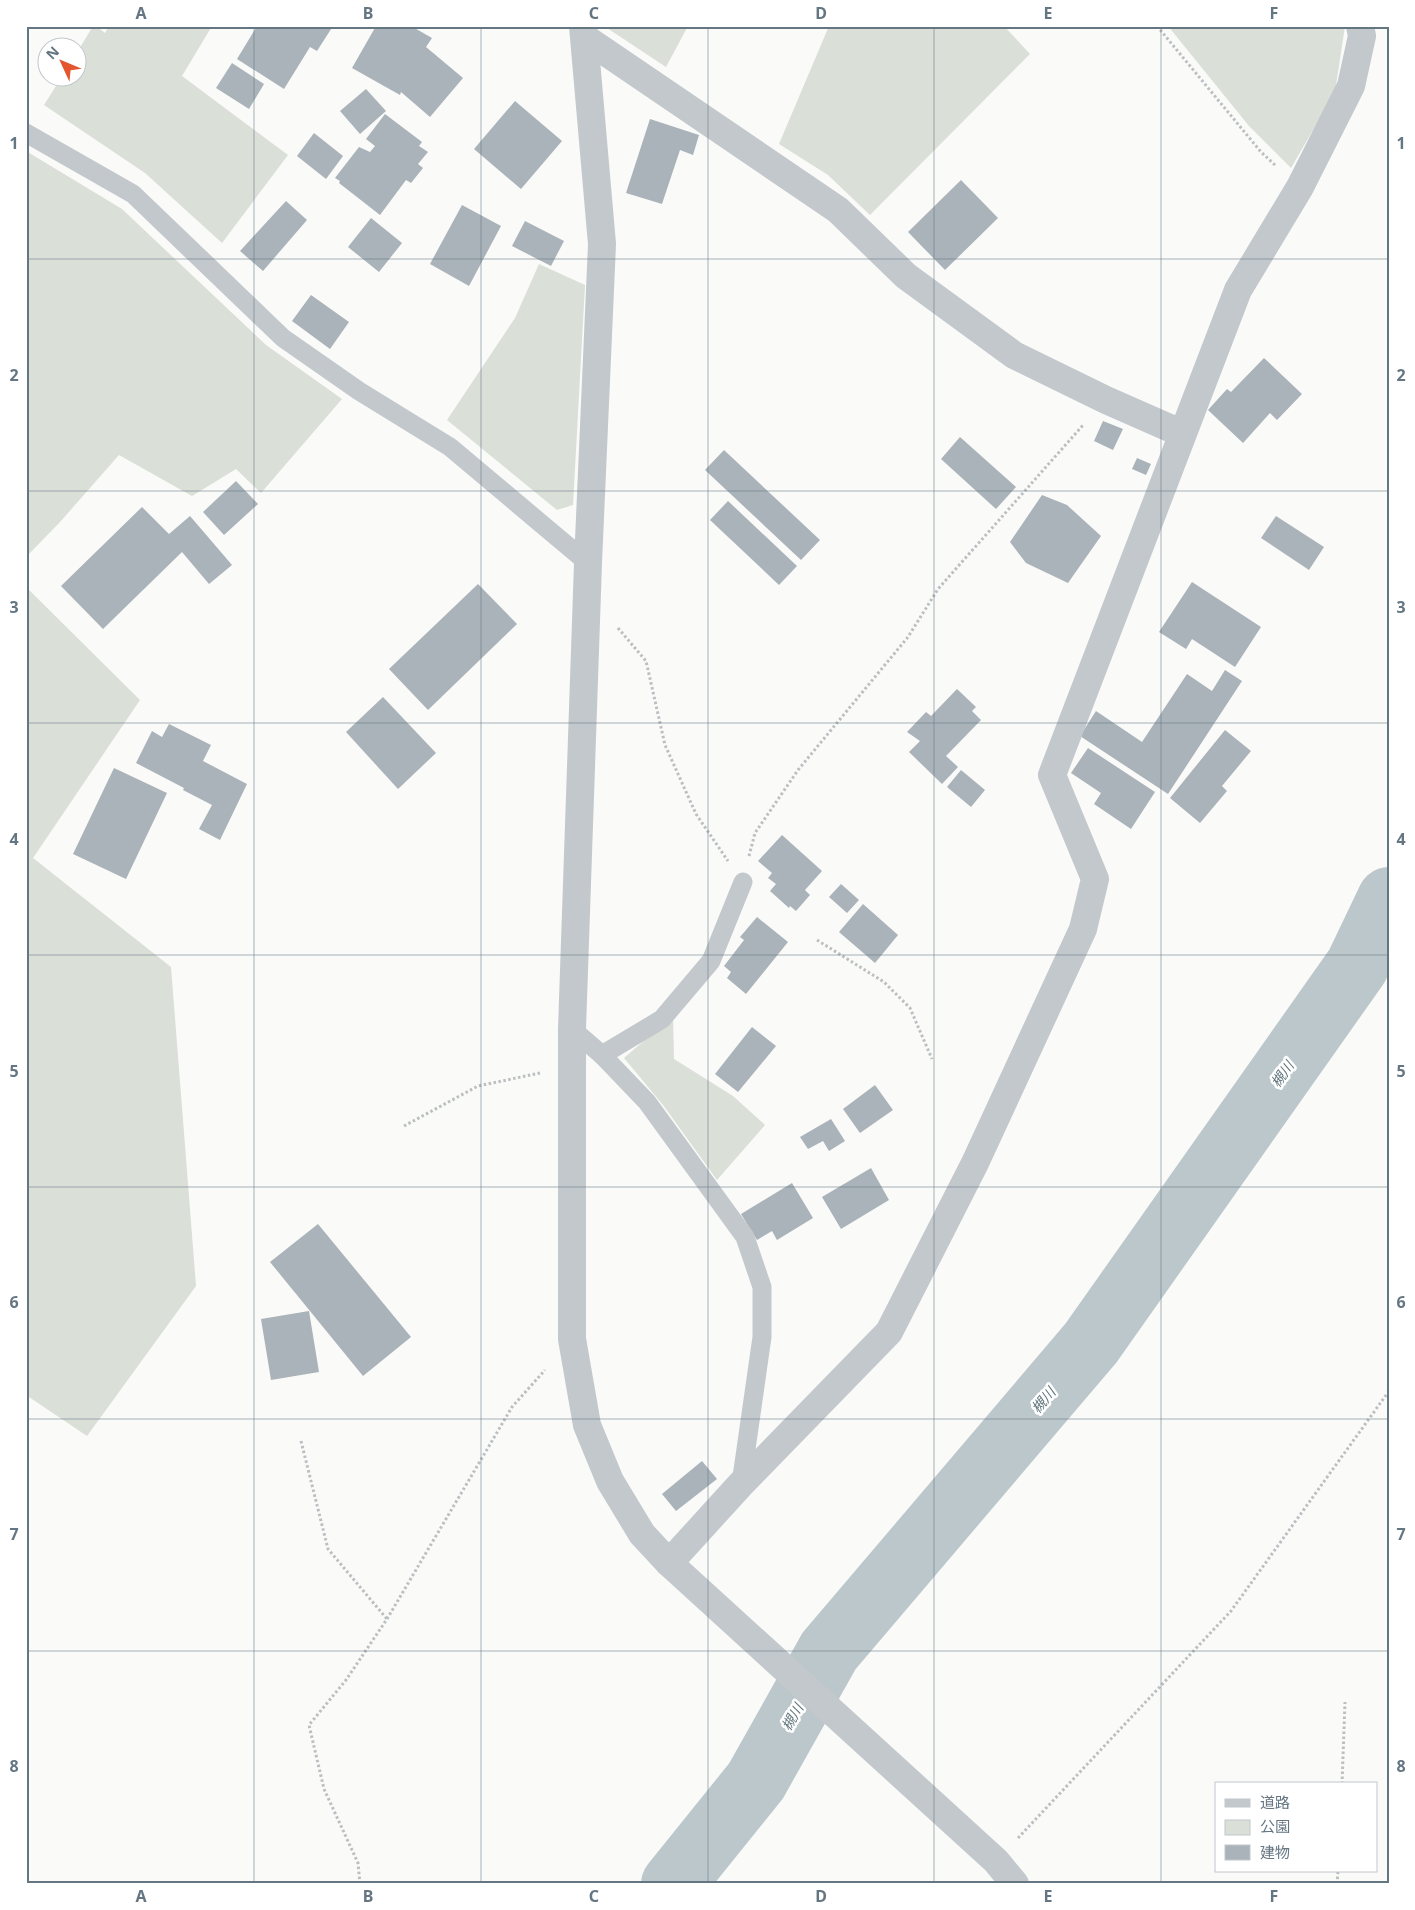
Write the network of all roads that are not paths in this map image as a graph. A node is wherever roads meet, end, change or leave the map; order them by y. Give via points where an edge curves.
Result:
1 (1360, 26) edge
2 (584, 32) edge
3 (26, 132) edge
4 (1182, 433) junction
5 (588, 563) junction
6 (743, 882) road end
7 (572, 1029) junction
8 (602, 1055) junction
9 (741, 1484) junction
10 (675, 1570) junction
11 (1015, 1884) edge

1 - 4 street via 1362,36 1352,86 1300,187 1238,290
2 - 4 street via 838,210 906,276 1014,355
2 - 5 street via 602,244
3 - 5 lane via 133,194 283,338 359,391 450,447
4 - 9 street via 1052,776 1094,879 1083,929 974,1163 889,1332
5 - 7 street
6 - 8 lane via 711,961 662,1019
7 - 8 lane
7 - 10 street via 572,1339 587,1425 610,1481 642,1534
8 - 9 lane via 647,1102 745,1237 762,1287 762,1337
9 - 10 street
10 - 11 street via 988,1855

